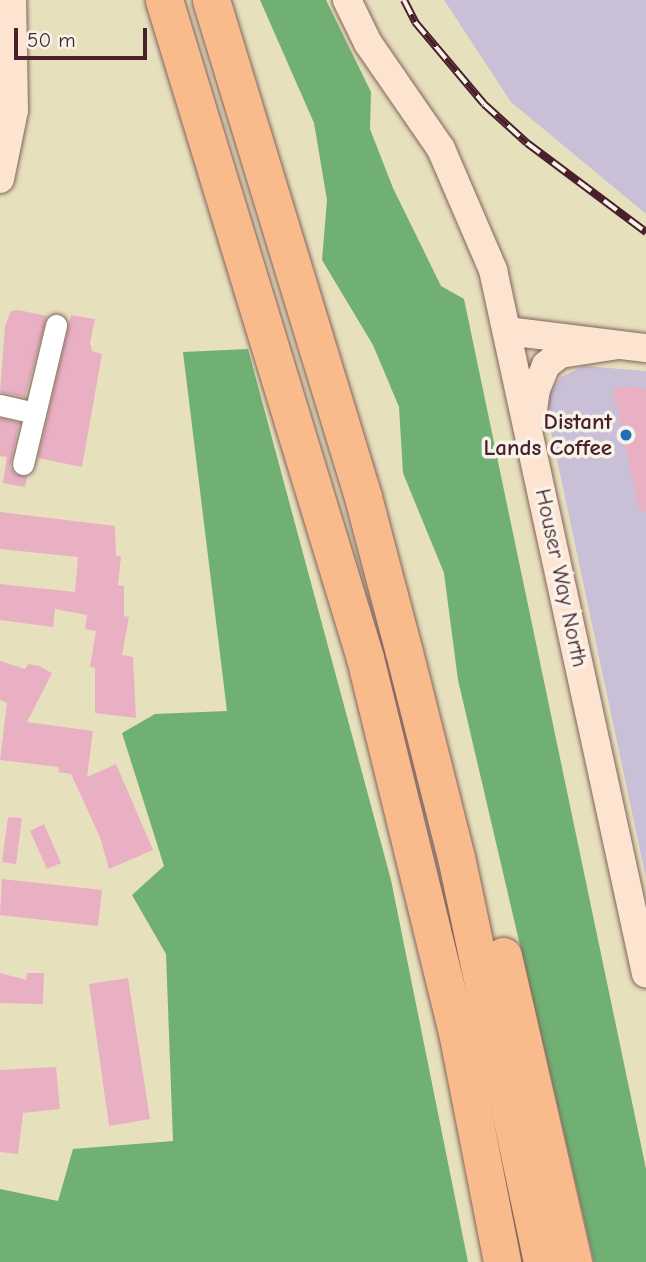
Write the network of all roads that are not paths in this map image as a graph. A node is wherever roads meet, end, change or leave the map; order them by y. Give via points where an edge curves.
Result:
1 (12, 0) edge
2 (150, 0) edge
3 (164, 0) edge
4 (211, 0) edge
5 (347, 0) edge
6 (215, 167) junction
7 (0, 179) edge
8 (56, 325) dead end
9 (507, 331) junction
10 (618, 345) junction
11 (646, 348) edge
12 (0, 405) edge
13 (35, 413) junction
14 (530, 433) junction
15 (23, 464) dead end
16 (404, 652) junction
17 (646, 974) edge
18 (502, 1262) edge
19 (542, 1262) edge
20 (573, 1262) edge

1 - 7 street via 14,110
2 - 6 highway
3 - 6 highway
4 - 16 highway via 359,484
5 - 9 street, Houser Way North via 368,43 441,149 493,270
6 - 18 highway via 297,425 397,781 457,1032
8 - 13 street
9 - 10 street
9 - 14 street, Houser Way North
10 - 11 street
10 - 14 street via 561,354 546,365 536,389
12 - 13 street
13 - 15 street
14 - 17 street, Houser Way North
16 - 19 highway via 456,857
16 - 20 highway via 484,883 559,1186

